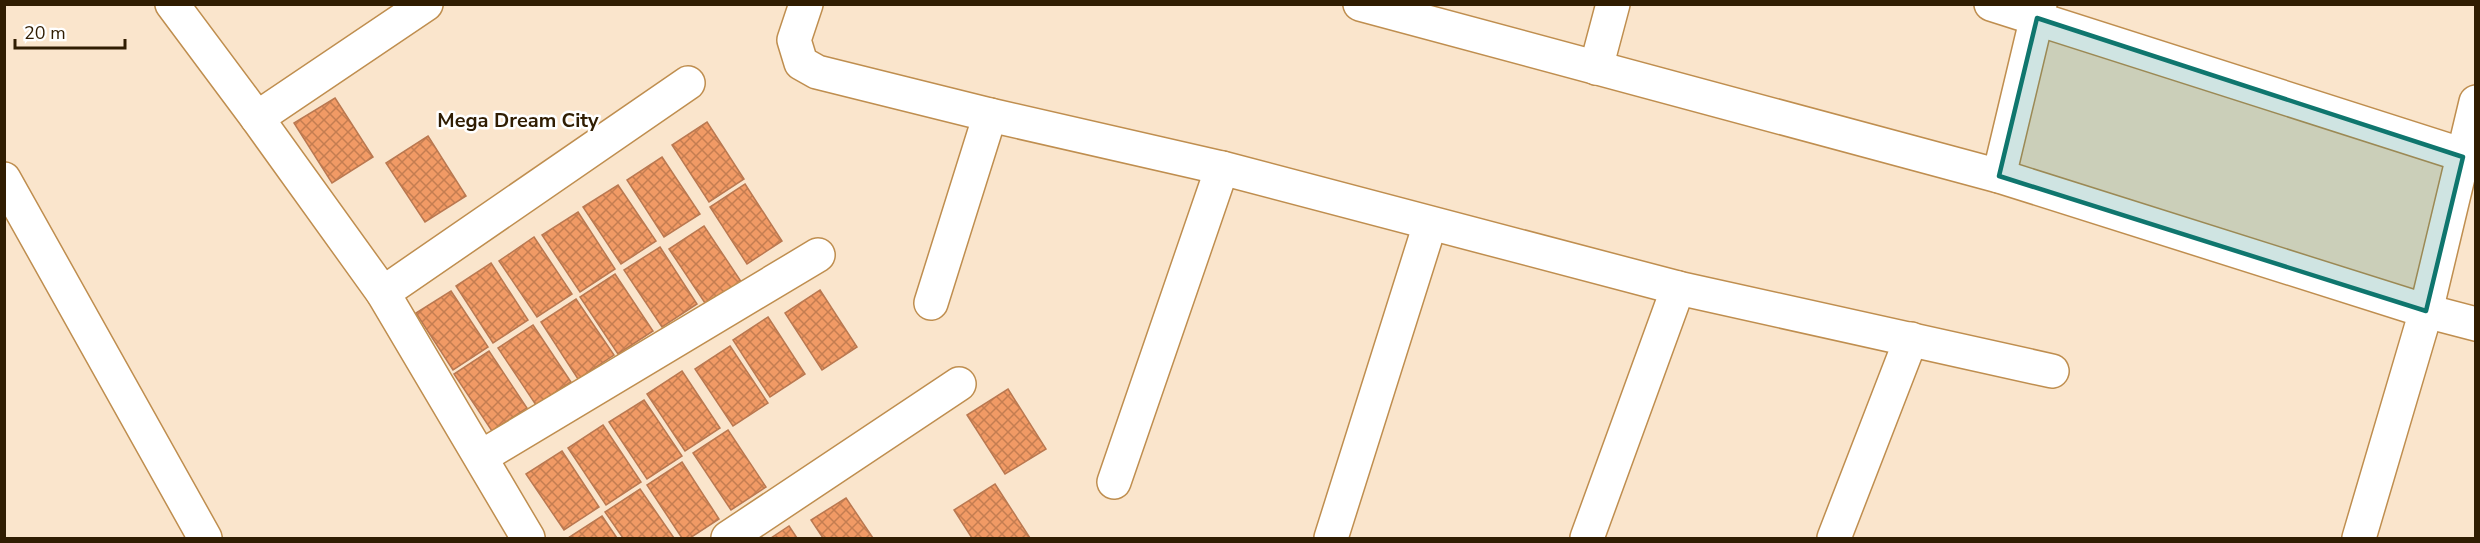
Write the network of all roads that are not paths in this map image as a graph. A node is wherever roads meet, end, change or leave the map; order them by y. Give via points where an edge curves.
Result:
1 (172, 4) edge
2 (426, 4) edge
3 (806, 4) edge
4 (1360, 4) edge
5 (1613, 4) edge
6 (1991, 4) edge
7 (2039, 11) edge
8 (1596, 68) junction
9 (688, 83) dead end
10 (2475, 102) edge
11 (990, 115) junction
12 (257, 118) junction
13 (2469, 158) edge
14 (1222, 168) junction
15 (1999, 176) junction
16 (4, 179) edge
17 (1430, 224) junction
18 (818, 255) dead end
19 (1678, 288) junction
20 (382, 293) junction
21 (931, 303) dead end
22 (2426, 310) junction
23 (2475, 324) edge
24 (1911, 339) junction
25 (2052, 371) dead end
26 (959, 384) dead end
27 (481, 457) junction
28 (1113, 482) dead end
29 (205, 538) edge
30 (528, 538) edge
31 (728, 538) edge
32 (1331, 538) edge
33 (1587, 538) edge
34 (1834, 538) edge
35 (2359, 538) edge

1 - 12 street
2 - 12 street
3 - 11 street via 794,40 801,63 817,72
4 - 8 street
5 - 8 street
6 - 7 street
7 - 13 street
7 - 15 street
8 - 15 street
9 - 20 street
10 - 13 street
11 - 14 street
11 - 21 street
12 - 20 street
13 - 22 street
14 - 17 street
14 - 28 street
15 - 22 street
16 - 29 street
17 - 19 street
17 - 32 street
18 - 27 street
19 - 24 street
19 - 33 street
20 - 27 street
22 - 23 street
22 - 35 street
24 - 25 street
24 - 34 street
26 - 31 street
27 - 30 street

